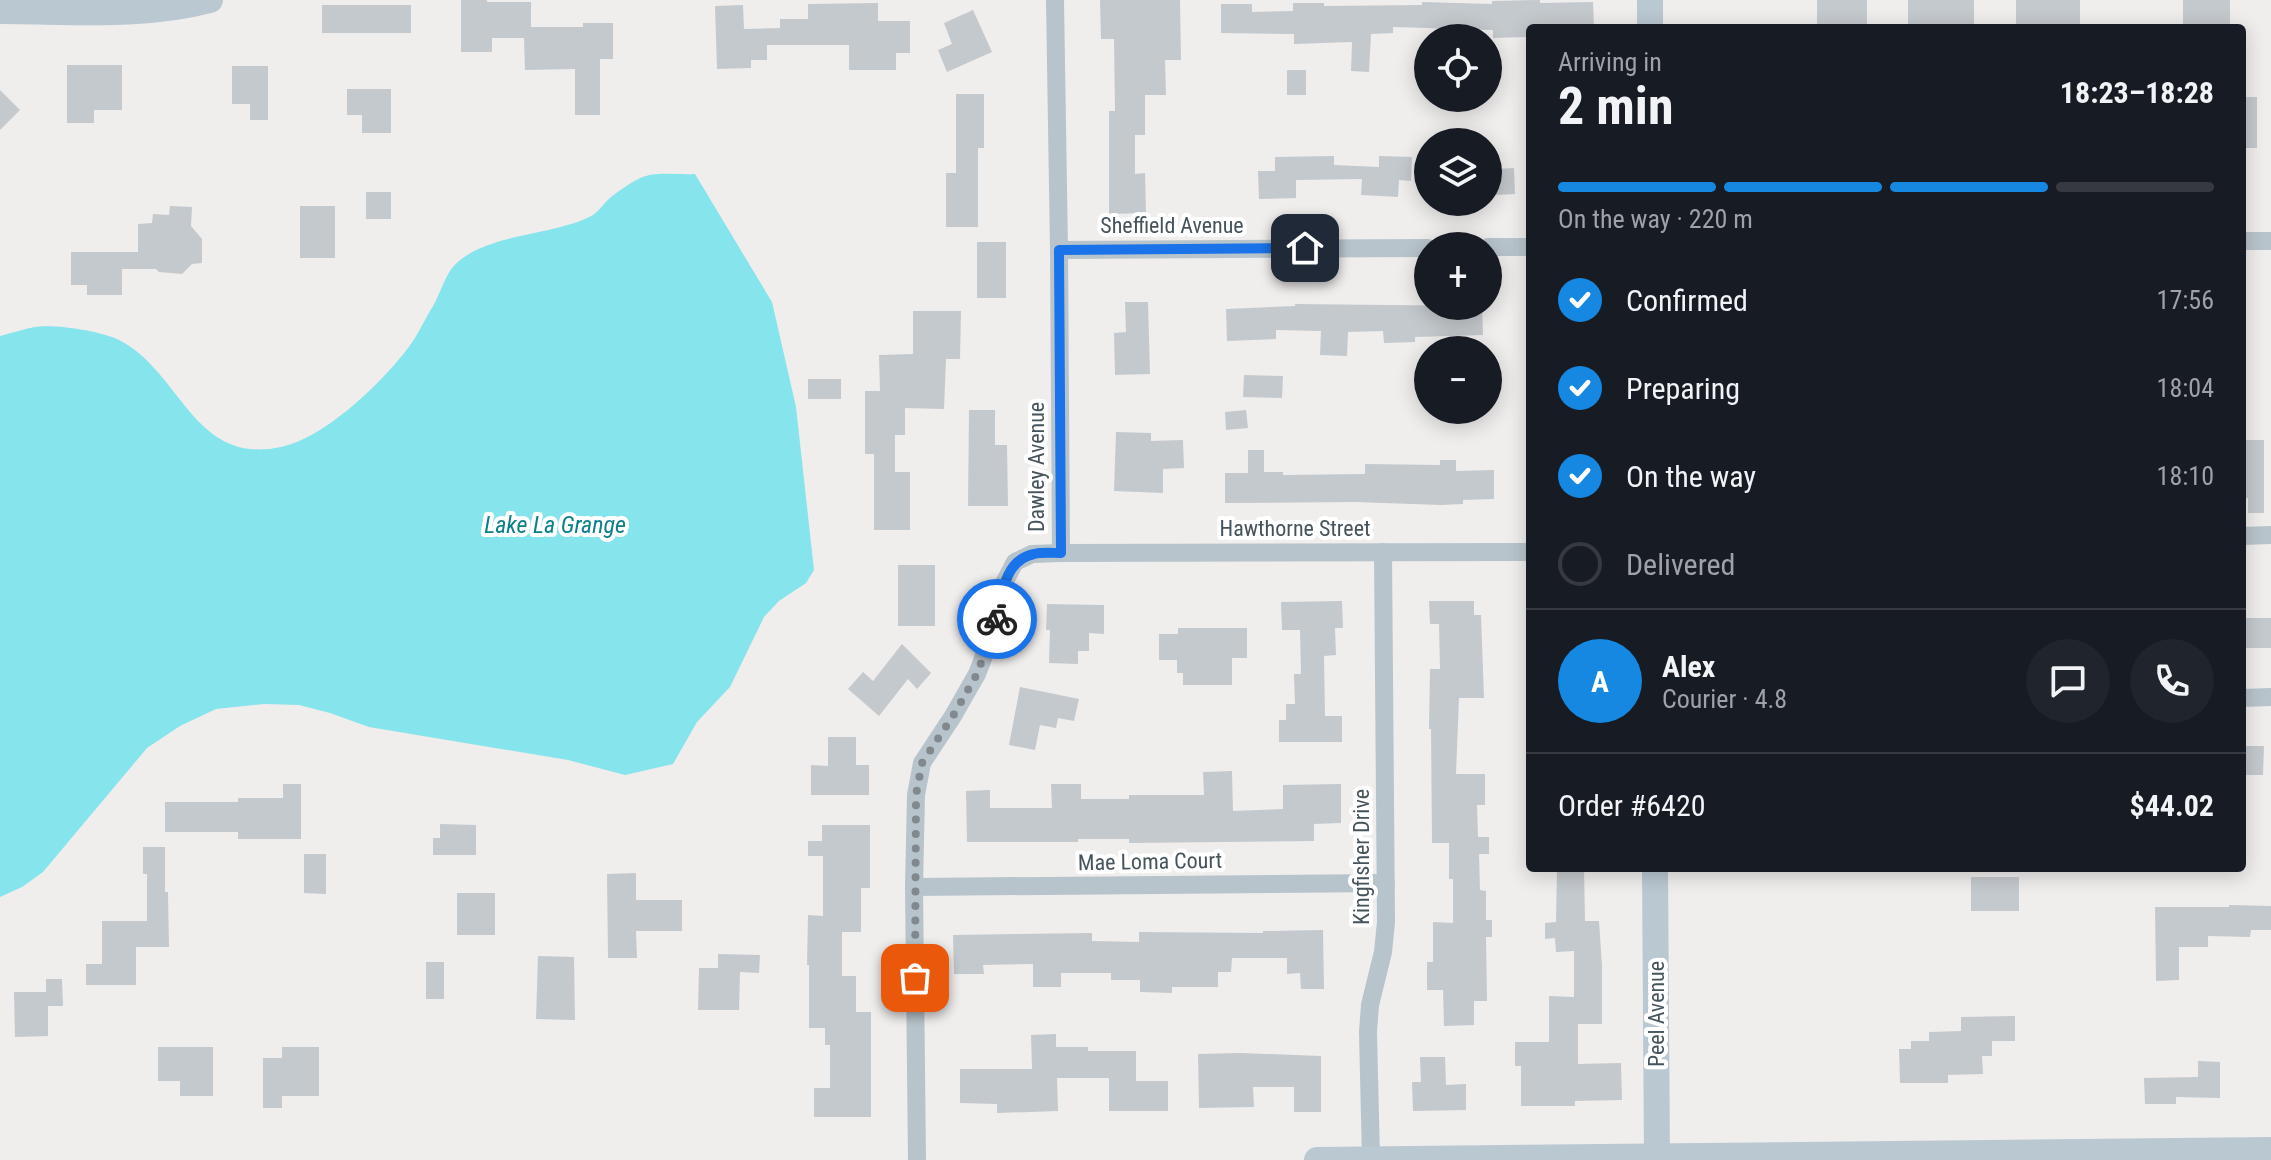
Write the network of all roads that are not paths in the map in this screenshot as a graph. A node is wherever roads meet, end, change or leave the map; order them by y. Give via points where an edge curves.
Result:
1 (210, 0) edge
2 (1055, 0) edge
3 (1650, 0) edge
4 (0, 11) edge
5 (1650, 24) edge
6 (2246, 241) edge
7 (2271, 241) edge
8 (1502, 247) edge
9 (1526, 247) edge
10 (1414, 248) edge
11 (1059, 250) junction
12 (2271, 535) edge
13 (2246, 536) edge
14 (1383, 552) junction
15 (1526, 552) edge
16 (1061, 553) junction
17 (2271, 697) edge
18 (2246, 698) edge
19 (1655, 872) edge
20 (1386, 883) junction
21 (914, 887) junction
22 (2271, 1150) edge
23 (1657, 1158) edge
24 (1371, 1159) edge
25 (917, 1160) edge
26 (1317, 1160) edge
27 (1390, 1160) edge

1 - 4 street via 142,11
2 - 11 street, Dawley Avenue
3 - 5 street
6 - 7 street
8 - 9 street
10 - 11 street, Sheffield Avenue
11 - 16 street, Dawley Avenue
12 - 13 street
14 - 15 street, Hawthorne Street
14 - 16 street, Hawthorne Street
14 - 20 street, Kingfisher Drive
16 - 21 street, Dawley Avenue via 1032,554 1015,562 977,674 922,763
17 - 18 street
19 - 23 street, Peel Avenue
20 - 21 street, Mae Loma Court
20 - 24 street, Kingfisher Drive via 1383,952 1368,1032
21 - 25 street, Dawley Avenue
22 - 23 street
23 - 27 street
24 - 26 street
24 - 27 street

